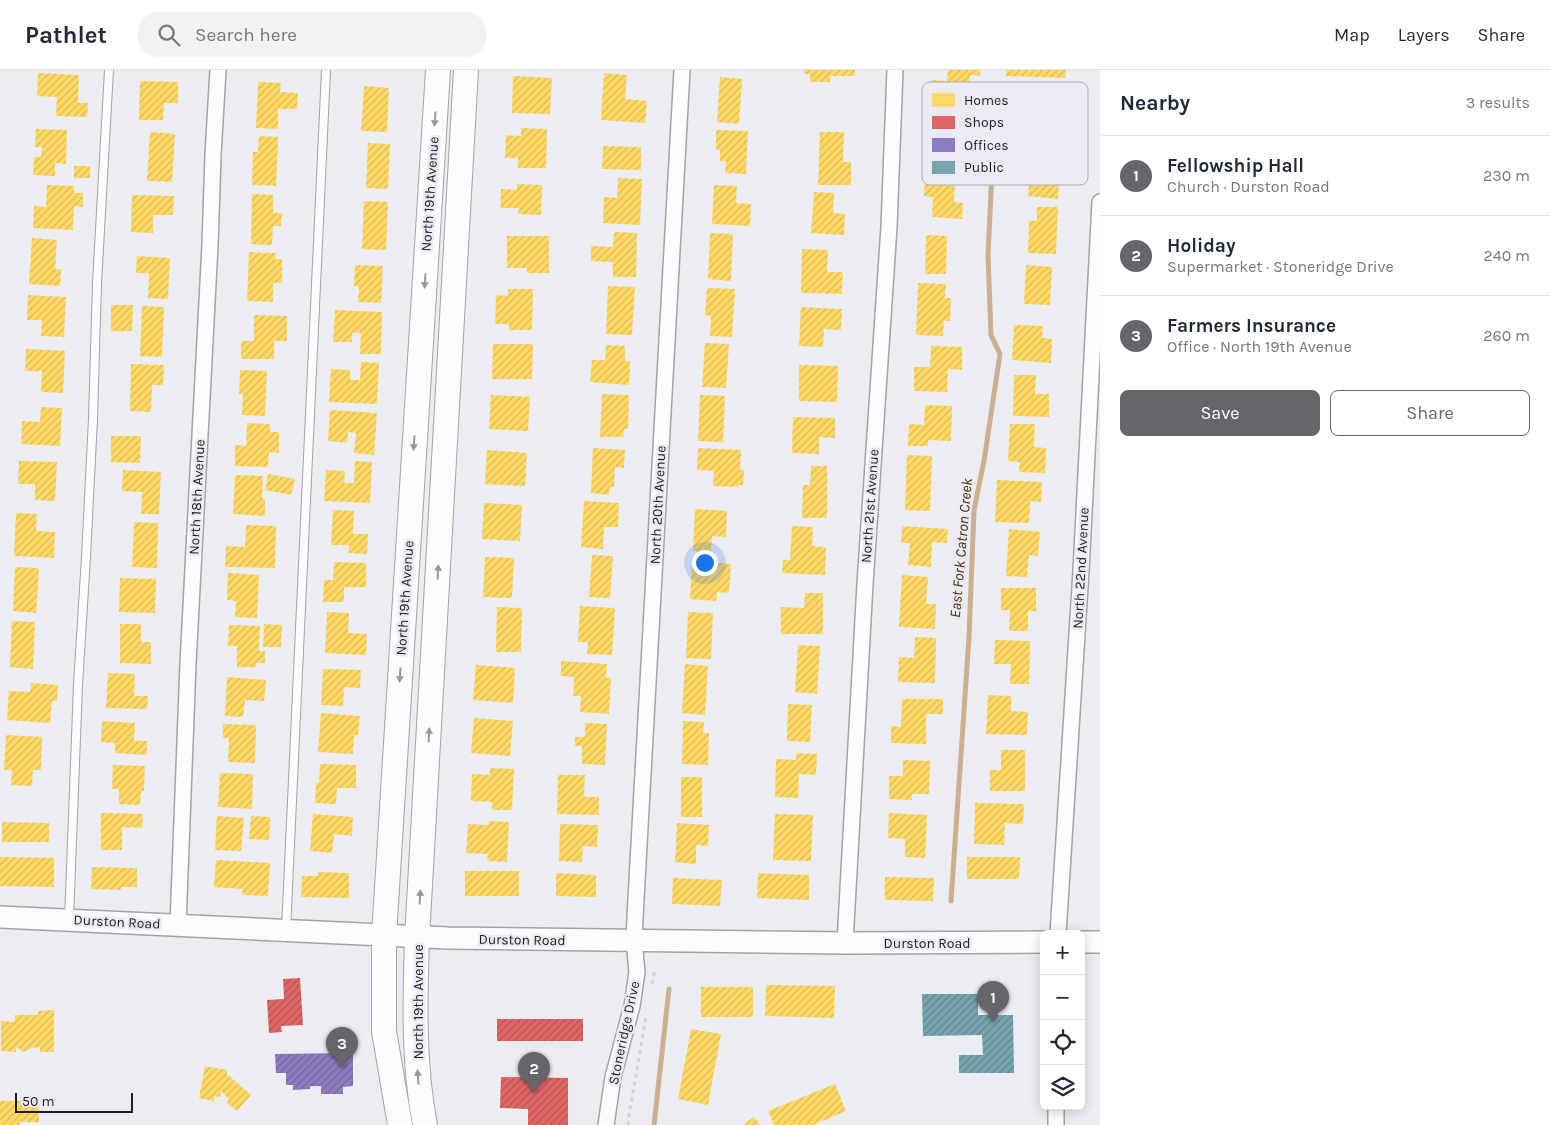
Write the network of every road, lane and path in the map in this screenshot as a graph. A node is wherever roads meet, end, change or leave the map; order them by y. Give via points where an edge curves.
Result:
1 (108, 70) edge
2 (218, 70) edge
3 (326, 70) edge
4 (438, 70) edge
5 (466, 70) edge
6 (682, 70) edge
7 (896, 70) edge
8 (1100, 202) edge
9 (0, 917) edge
10 (69, 920) junction
11 (178, 925) junction
12 (286, 930) junction
13 (1058, 930) edge
14 (384, 936) junction
15 (417, 938) junction
16 (634, 940) junction
17 (1040, 942) edge
18 (1085, 942) edge
19 (1100, 942) edge
20 (845, 943) junction
21 (655, 969) dead end
22 (652, 988) dead end
23 (648, 1008) dead end
24 (1056, 1110) edge
25 (400, 1125) edge
26 (425, 1125) edge
27 (606, 1125) edge
28 (628, 1125) edge
29 (1056, 1125) edge

1 - 10 lane
2 - 11 street, North 18th Avenue
3 - 12 lane
4 -> 14 main road, North 19th Avenue
15 -> 5 main road, North 19th Avenue
6 - 16 street, North 20th Avenue
7 - 20 street, North 21st Avenue
8 - 13 street, North 22nd Avenue
9 - 10 main road, Durston Road
10 - 11 main road, Durston Road
11 - 12 main road, Durston Road
12 - 14 main road, Durston Road
14 - 15 main road, Durston Road
14 - 25 main road, North 19th Avenue via 384,1031
15 - 16 main road, Durston Road
26 -> 15 main road, North 19th Avenue via 415,1018
16 - 20 main road, Durston Road
16 - 27 street, Stoneridge Drive via 637,972 632,1006
17 - 20 main road, Durston Road
18 - 19 main road
21 - 22 path
23 - 28 path
24 - 29 street

